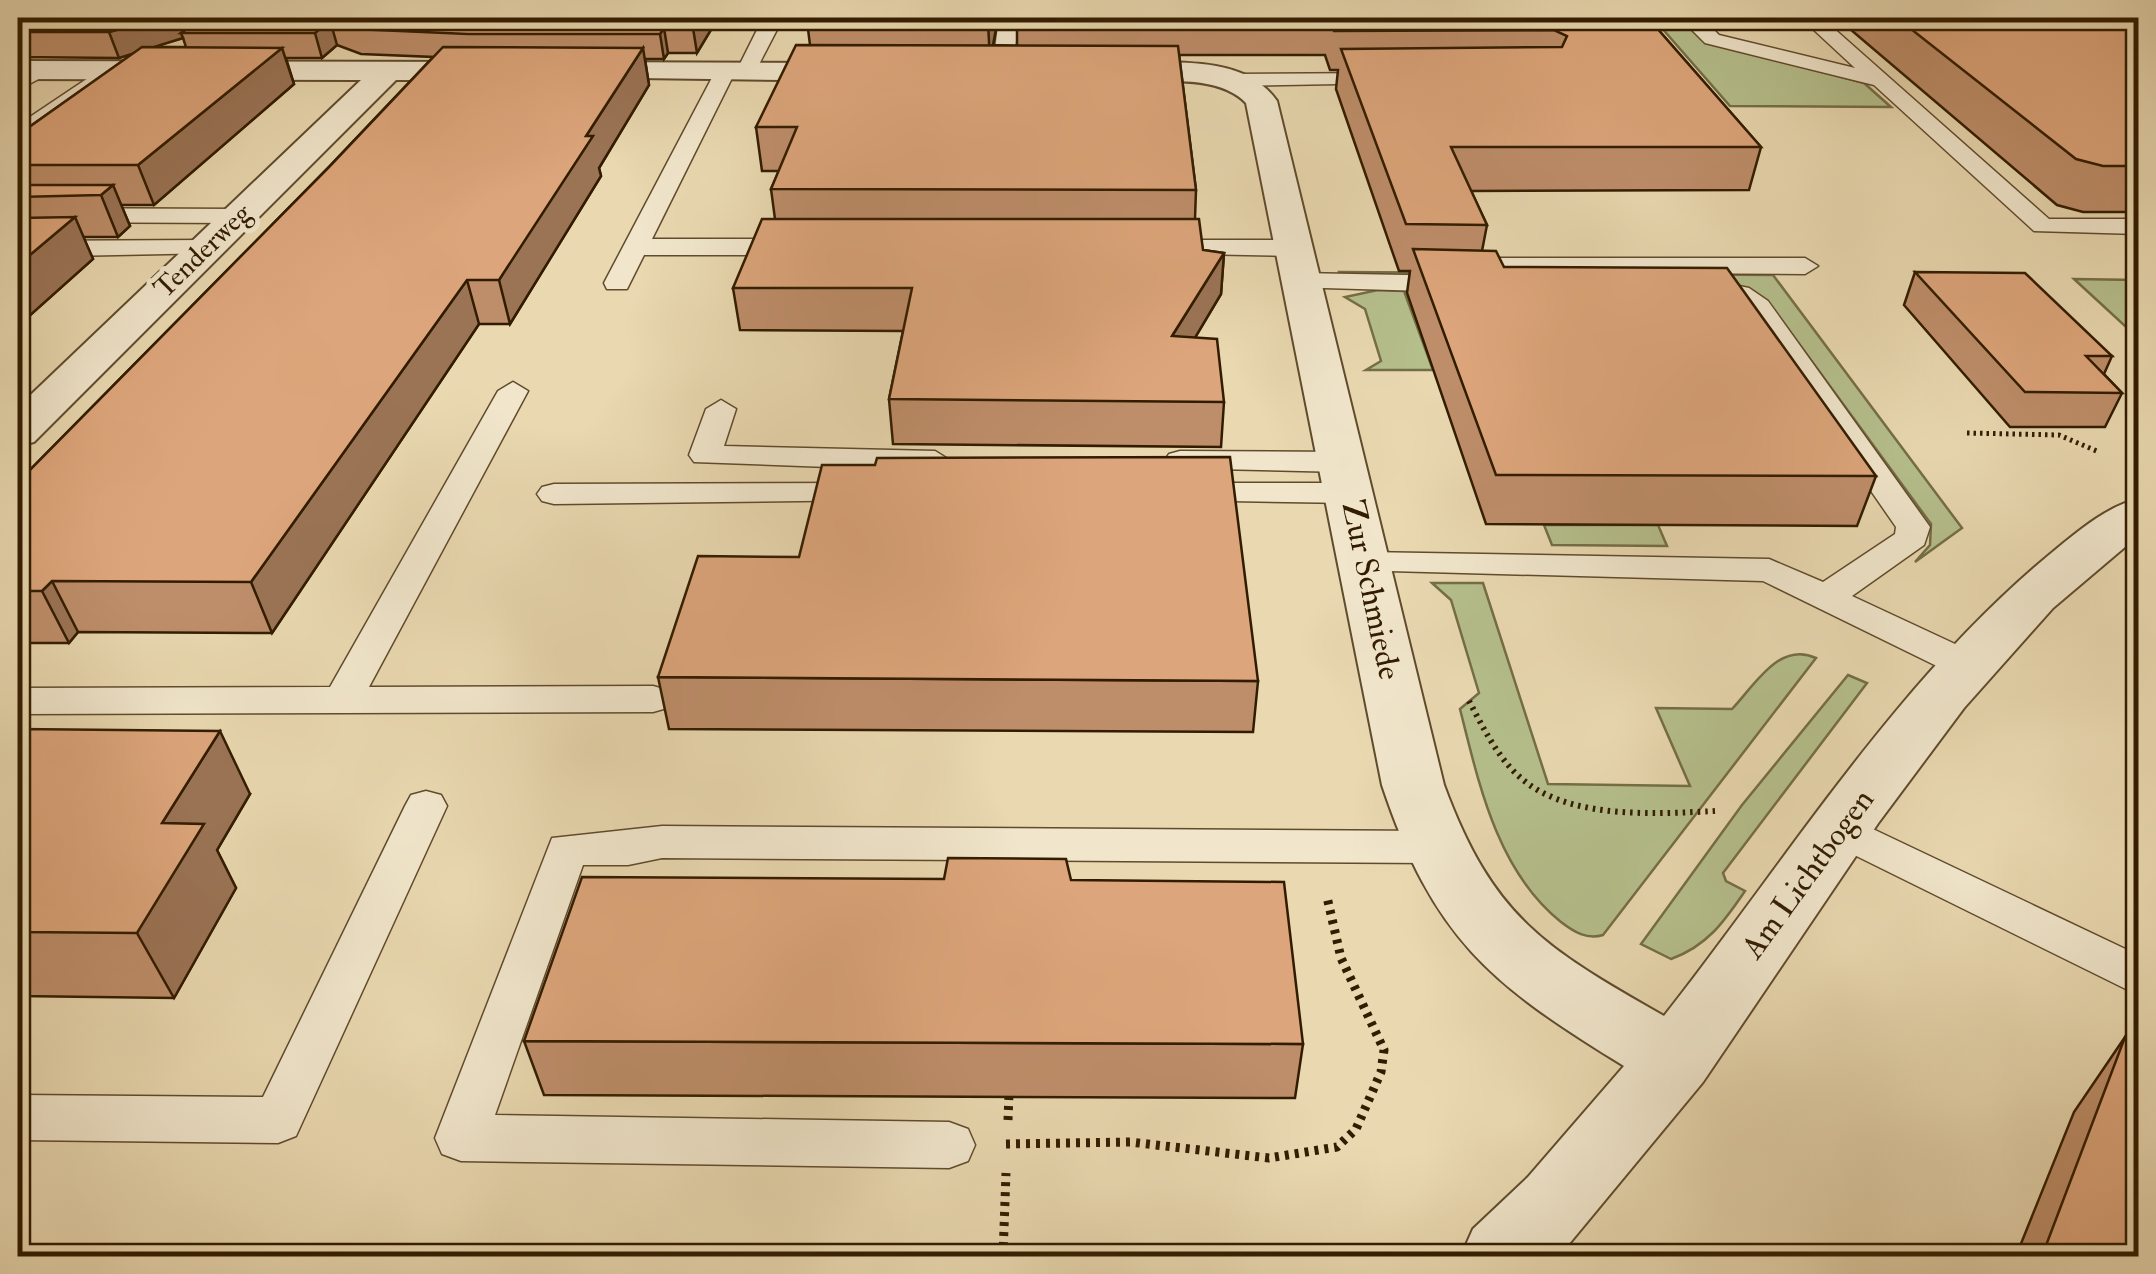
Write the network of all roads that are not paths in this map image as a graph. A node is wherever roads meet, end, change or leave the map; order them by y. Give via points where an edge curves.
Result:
1 (773, 18) edge
2 (1009, 18) edge
3 (1698, 18) edge
4 (1811, 18) edge
5 (110, 70) junction
6 (389, 70) junction
7 (1247, 70) junction
8 (735, 72) junction
9 (884, 72) edge
10 (962, 73) edge
11 (1002, 73) junction
12 (1040, 73) edge
13 (25, 74) edge
14 (1078, 74) edge
15 (1415, 79) edge
16 (1882, 81) junction
17 (18, 136) edge
18 (18, 215) edge
19 (239, 216) junction
20 (2138, 226) edge
21 (634, 247) junction
22 (833, 247) edge
23 (207, 248) junction
24 (1131, 248) edge
25 (18, 249) edge
26 (1295, 265) junction
27 (1804, 266) dead end
28 (617, 282) dead end
29 (513, 391) dead end
30 (722, 408) dead end
31 (18, 432) edge
32 (969, 461) edge
33 (1144, 477) edge
34 (1346, 477) junction
35 (554, 494) dead end
36 (908, 494) edge
37 (2138, 514) edge
38 (1365, 563) junction
39 (1826, 596) junction
40 (1968, 666) junction
41 (653, 699) dead end
42 (342, 700) junction
43 (18, 701) edge
44 (426, 806) dead end
45 (1836, 828) junction
46 (1433, 846) junction
47 (2138, 976) edge
48 (1677, 1060) junction
49 (18, 1118) edge
50 (950, 1145) road end
51 (1502, 1256) edge

1 - 8 lane
2 - 11 lane
3 - 16 lane via 1712,39
4 - 16 lane
5 - 6 street
5 - 13 street
5 - 17 lane
6 - 8 street
6 - 19 street, Tenderweg
7 - 14 street
7 - 15 lane
7 - 26 street, Zur Schmiede via 1261,101
8 - 9 street
8 - 21 lane
10 - 11 street
11 - 12 street
16 - 20 lane via 2043,226
18 - 19 lane
19 - 23 street, Tenderweg
21 - 22 lane
21 - 28 lane
23 - 25 lane
23 - 31 street, Tenderweg
24 - 26 lane
26 - 27 lane
26 - 34 street, Zur Schmiede
26 - 39 lane via 1710,287 1749,299 1913,527 1912,538
29 - 42 lane
30 - 32 lane via 704,455
33 - 34 lane
34 - 38 street, Zur Schmiede
35 - 36 lane
37 - 40 street, Am Lichtbogen via 2052,582
38 - 39 lane via 1769,570
38 - 46 street, Zur Schmiede via 1413,785
39 - 40 lane
40 - 45 street, Am Lichtbogen
41 - 42 lane
42 - 43 lane
44 - 49 lane via 278,1120
45 - 47 lane
45 - 48 street, Am Lichtbogen
46 - 48 street, Zur Schmiede via 1456,890 1521,966
46 - 50 lane via 662,842 567,850 461,1138
48 - 51 street, Am Lichtbogen

